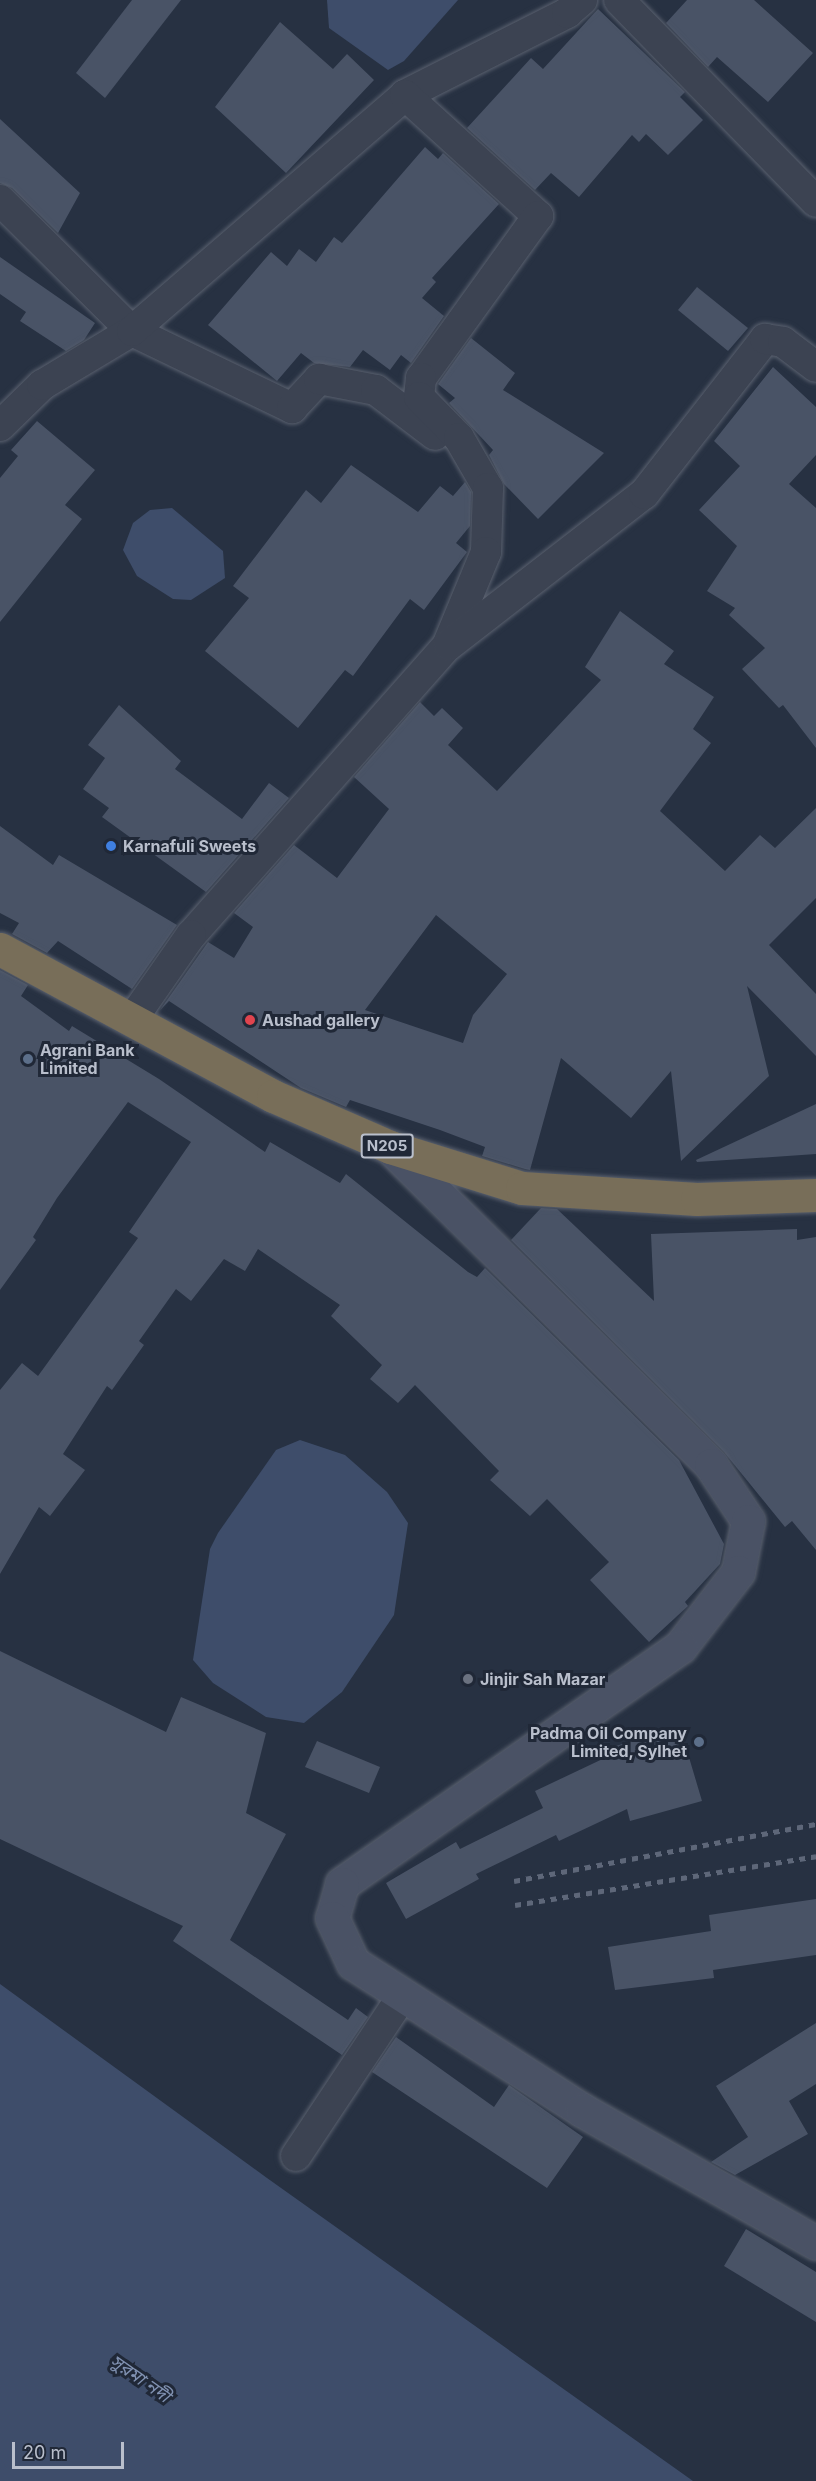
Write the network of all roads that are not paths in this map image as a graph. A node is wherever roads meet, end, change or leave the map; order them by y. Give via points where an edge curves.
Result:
1 (582, 0) edge
2 (619, 0) edge
3 (405, 95) junction
4 (0, 200) edge
5 (816, 202) edge
6 (132, 331) junction
7 (816, 367) edge
8 (0, 426) edge
9 (488, 488) junction
10 (447, 646) junction
11 (0, 949) edge
12 (133, 1018) junction
13 (390, 1148) junction
14 (816, 1195) edge
15 (403, 1995) junction
16 (296, 2156) dead end
17 (816, 2243) edge

1 - 3 street via 567,13
2 - 5 street
3 - 6 street
3 - 9 street via 538,216 421,378 419,397 459,438
4 - 6 street
6 - 8 street via 42,386
6 - 9 street via 292,408 319,379 376,390 446,444
7 - 10 street via 783,342 765,339 644,494
9 - 10 street via 486,552
10 - 12 street via 191,935
11 - 12 highway, N205
12 - 13 highway, N205 via 273,1096
13 - 14 highway, N205 via 522,1188 697,1199
13 - 15 street via 711,1466 747,1521 738,1572 680,1647 342,1884 332,1918 353,1963
15 - 16 street
15 - 17 street via 582,2110

